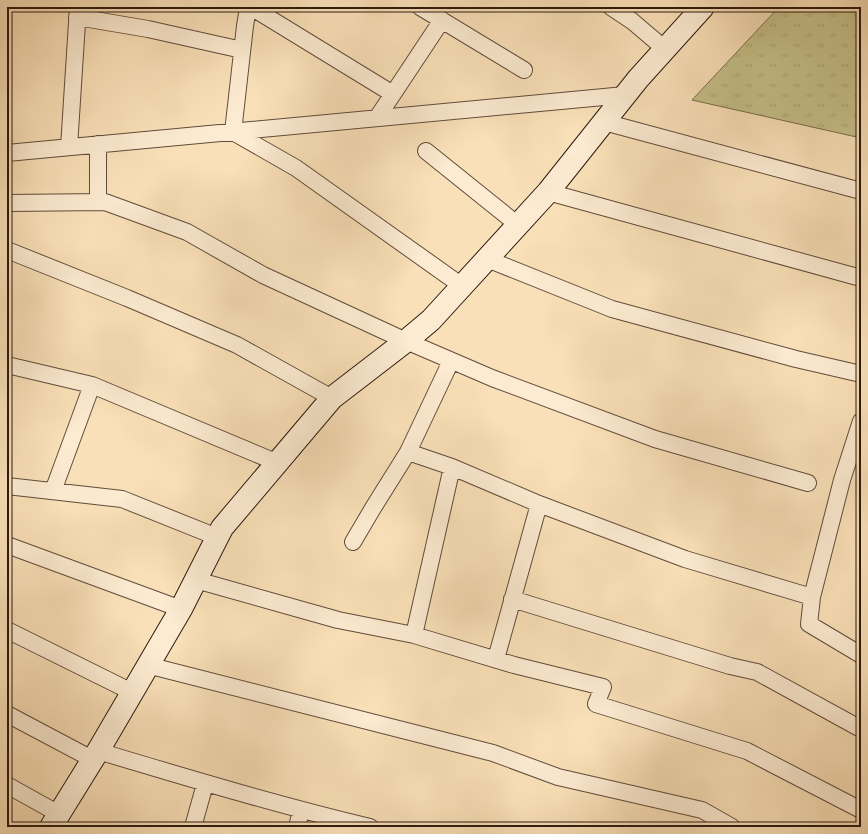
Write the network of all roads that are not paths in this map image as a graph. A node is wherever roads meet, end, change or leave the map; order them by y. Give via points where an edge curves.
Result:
1 (250, 7) edge
2 (611, 7) edge
3 (703, 7) edge
4 (78, 12) edge
5 (434, 12) edge
6 (665, 49) junction
7 (242, 50) junction
8 (524, 70) dead end
9 (393, 94) junction
10 (625, 95) junction
11 (377, 118) junction
12 (604, 122) junction
13 (233, 132) junction
14 (98, 144) junction
15 (69, 147) junction
16 (426, 151) dead end
17 (7, 153) edge
18 (861, 191) edge
19 (548, 192) junction
20 (98, 202) junction
21 (7, 203) edge
22 (518, 225) junction
23 (7, 250) edge
24 (487, 259) junction
25 (861, 278) edge
26 (462, 286) junction
27 (406, 341) junction
28 (451, 361) junction
29 (7, 365) edge
30 (861, 374) edge
31 (92, 385) junction
32 (332, 398) junction
33 (861, 421) edge
34 (408, 452) junction
35 (278, 463) junction
36 (452, 467) junction
37 (808, 483) dead end
38 (7, 486) edge
39 (53, 491) junction
40 (538, 504) junction
41 (217, 537) junction
42 (353, 542) dead end
43 (7, 545) edge
44 (196, 580) junction
45 (812, 597) junction
46 (512, 599) junction
47 (181, 609) junction
48 (7, 630) edge
49 (414, 635) junction
50 (861, 655) edge
51 (496, 659) junction
52 (148, 666) junction
53 (132, 692) junction
54 (7, 714) edge
55 (861, 729) edge
56 (95, 755) junction
57 (205, 784) junction
58 (7, 785) edge
59 (861, 810) edge
60 (301, 811) junction
61 (55, 820) edge
62 (193, 827) edge
63 (297, 827) edge
64 (370, 827) edge
65 (732, 827) edge

1 - 7 street
1 - 9 street
2 - 6 street
3 - 6 street
4 - 7 street
4 - 15 street
5 - 8 street
5 - 9 street
6 - 10 street
7 - 13 street
9 - 11 street
10 - 11 street
10 - 12 street
11 - 13 street
12 - 18 street
12 - 19 street
13 - 14 street
13 - 26 street via 296,168
14 - 15 street
14 - 20 street
15 - 17 street
16 - 22 street
19 - 22 street
19 - 25 street
20 - 21 street
20 - 27 street via 187,232 263,275
22 - 24 street
23 - 32 street via 237,345
24 - 26 street
24 - 30 street via 612,309
26 - 27 street via 431,320
27 - 28 street
27 - 32 street
28 - 34 street
28 - 37 street via 655,439
29 - 31 street
31 - 35 street
31 - 39 street
32 - 35 street
33 - 45 street via 842,480
34 - 36 street
34 - 42 street
35 - 41 street
36 - 40 street
36 - 49 street
38 - 39 street
39 - 41 street via 122,499
40 - 45 street via 685,560
40 - 46 street
41 - 44 street
43 - 47 street
44 - 47 street
44 - 49 street via 338,620
45 - 50 street via 809,624
46 - 51 street
46 - 55 street via 757,672
47 - 52 street
48 - 53 street
49 - 51 street
51 - 59 street via 602,687 596,704 747,751
52 - 53 street
52 - 65 street via 493,753 558,777 702,810
53 - 56 street
54 - 56 street
56 - 57 street
56 - 61 street
57 - 60 street
57 - 62 street
58 - 61 street
60 - 63 street
60 - 64 street

